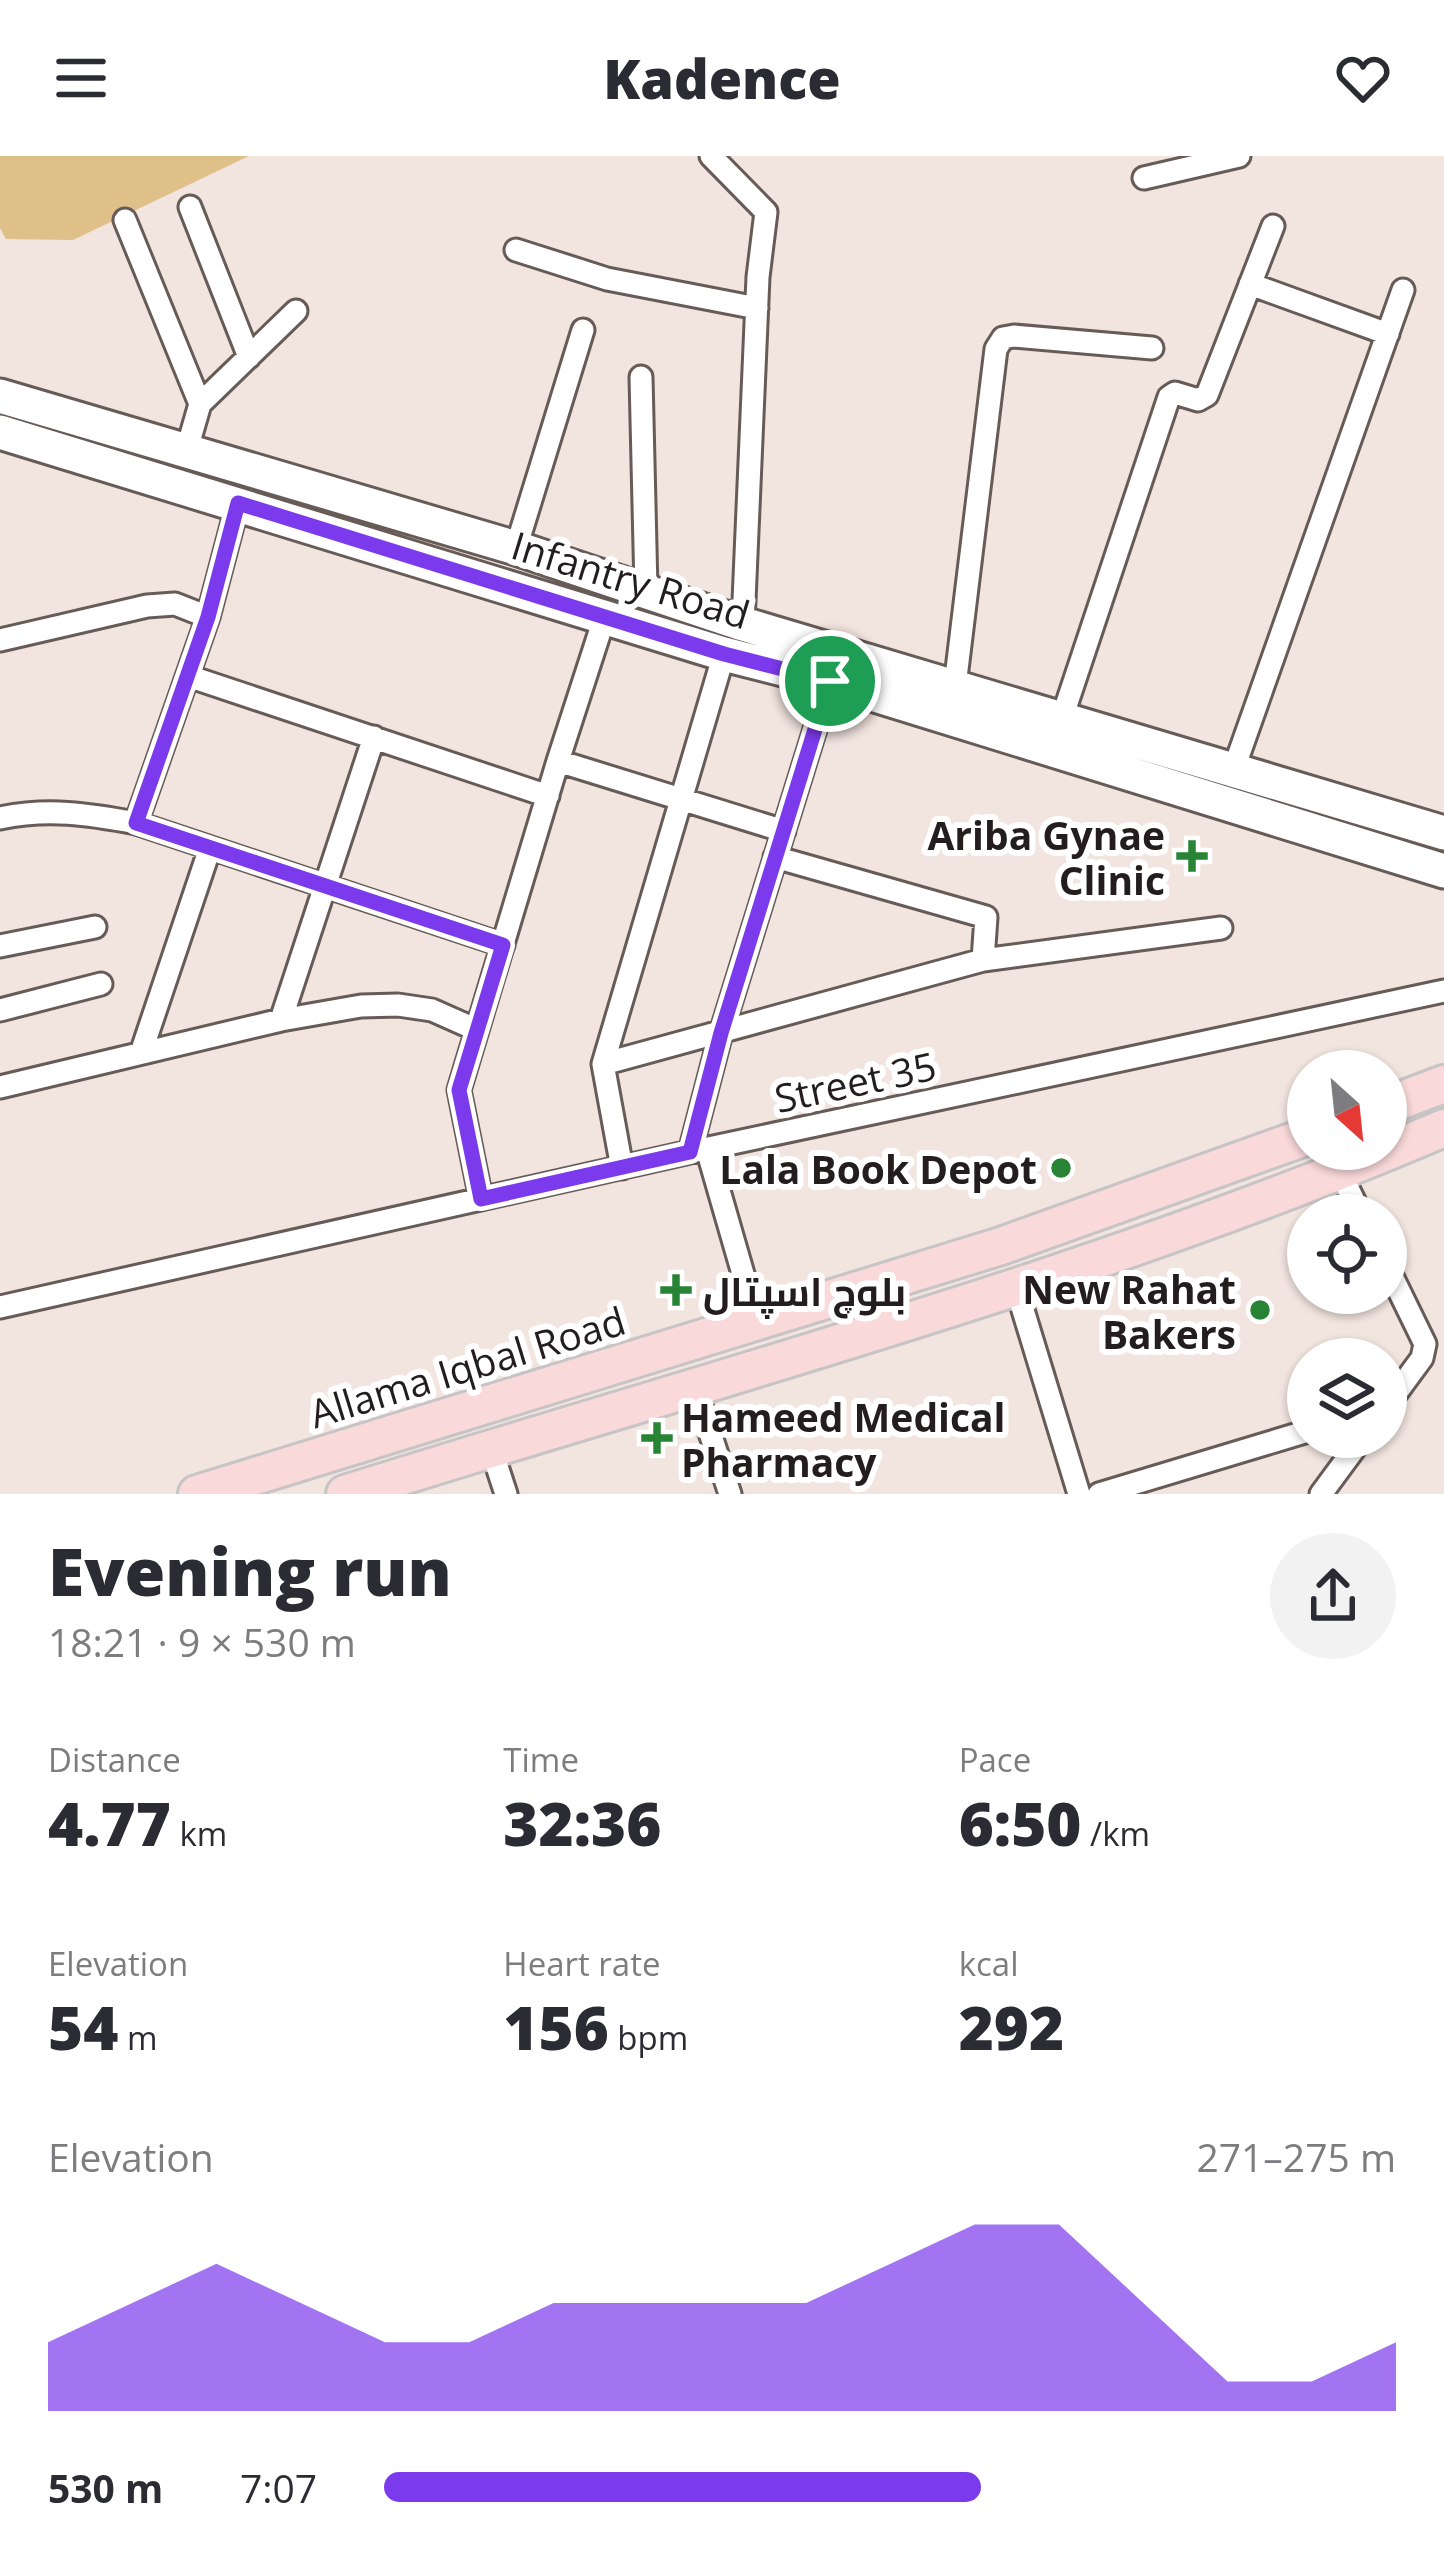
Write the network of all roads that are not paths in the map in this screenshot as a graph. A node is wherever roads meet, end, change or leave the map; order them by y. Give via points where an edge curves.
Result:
1 (711, 156) edge
2 (1239, 156) edge
3 (1144, 178) dead end
4 (190, 207) dead end
5 (124, 220) dead end
6 (1273, 226) dead end
7 (516, 250) dead end
8 (1250, 284) junction
9 (1403, 290) dead end
10 (757, 308) junction
11 (296, 311) dead end
12 (584, 330) dead end
13 (1388, 334) junction
14 (1152, 348) dead end
15 (249, 357) junction
16 (641, 377) dead end
17 (0, 396) edge
18 (200, 404) junction
19 (58, 414) junction
20 (0, 431) edge
21 (48, 447) junction
22 (187, 449) junction
23 (238, 503) junction
24 (516, 548) junction
25 (646, 590) junction
26 (605, 616) junction
27 (208, 617) junction
28 (743, 624) junction
29 (0, 640) edge
30 (724, 654) junction
31 (188, 676) junction
32 (830, 681) junction
33 (955, 686) junction
34 (1062, 718) junction
35 (374, 737) junction
36 (1171, 752) junction
37 (558, 761) junction
38 (1233, 771) junction
39 (1158, 785) junction
40 (548, 796) junction
41 (683, 800) junction
42 (0, 818) edge
43 (136, 823) junction
44 (784, 831) junction
45 (1444, 833) edge
46 (210, 848) junction
47 (776, 857) junction
48 (1444, 871) edge
49 (324, 886) junction
50 (95, 927) dead end
51 (1221, 928) dead end
52 (503, 945) junction
53 (0, 946) edge
54 (983, 960) junction
55 (101, 984) dead end
56 (1444, 991) edge
57 (0, 1010) edge
58 (281, 1020) junction
59 (477, 1030) junction
60 (721, 1033) junction
61 (141, 1053) junction
62 (603, 1064) junction
63 (1444, 1084) edge
64 (0, 1087) edge
65 (1407, 1098) edge
66 (1444, 1128) edge
67 (1287, 1144) edge
68 (698, 1151) junction
69 (1238, 1162) junction
70 (622, 1168) junction
71 (1340, 1172) junction
72 (1351, 1194) edge
73 (481, 1199) junction
74 (1252, 1205) junction
75 (1016, 1287) junction
76 (0, 1307) edge
77 (1407, 1308) edge
78 (756, 1319) junction
79 (1407, 1378) edge
80 (560, 1382) junction
81 (695, 1387) junction
82 (574, 1422) junction
83 (1287, 1437) edge
84 (491, 1448) junction
85 (1344, 1458) edge
86 (196, 1494) edge
87 (345, 1494) edge
88 (506, 1494) edge
89 (730, 1494) edge
90 (1079, 1494) edge
91 (1099, 1494) edge
92 (1321, 1494) edge

1 - 10 street via 766,212
2 - 3 street
4 - 15 street
5 - 18 street
6 - 8 street
7 - 10 street via 607,279
8 - 13 street
8 - 34 street via 1207,395 1169,397
9 - 13 street
10 - 28 street
11 - 15 street
12 - 24 street
13 - 38 street
14 - 33 street via 1014,336 996,349
15 - 18 street
16 - 25 street
17 - 19 main road, Infantry Road
18 - 22 street
19 - 21 main road
19 - 22 main road, Infantry Road
20 - 21 main road, Infantry Road
21 - 23 main road, Infantry Road
22 - 24 main road, Infantry Road
23 - 26 main road, Infantry Road
23 - 27 street
24 - 25 main road, Infantry Road
25 - 28 main road, Infantry Road
26 - 30 main road, Infantry Road
26 - 37 street
27 - 29 street via 175,604 146,606
27 - 31 street
28 - 33 main road, Infantry Road
30 - 32 main road, Infantry Road
30 - 41 street
31 - 35 street
31 - 43 street
32 - 39 main road, Infantry Road
32 - 44 street
33 - 34 main road, Infantry Road
34 - 36 main road, Infantry Road
35 - 40 street
35 - 49 street
36 - 38 main road, Infantry Road
36 - 39 main road
37 - 40 street
37 - 41 street
38 - 45 main road, Infantry Road
39 - 48 main road, Infantry Road
40 - 52 street
41 - 44 street
41 - 62 street
42 - 43 street via 73,812
43 - 46 street
44 - 47 street
46 - 49 street
46 - 61 street
47 - 54 street via 986,917
47 - 60 street
49 - 52 street
49 - 58 street
50 - 53 street
51 - 54 street
52 - 59 street
54 - 60 street
55 - 57 street
56 - 68 street, Street 35
58 - 59 street via 398,1004
58 - 61 street
59 - 73 street via 459,1090
60 - 62 street
60 - 68 street
61 - 64 street
62 - 70 street
63 - 65 main road
66 - 71 main road
67 - 69 main road, Allama Iqbal Road
68 - 70 street, Street 35
68 - 78 street
69 - 74 main road
69 - 78 main road, Allama Iqbal Road via 1001,1246
70 - 73 street, Street 35
71 - 72 street
71 - 74 main road
73 - 76 street, Street 35
74 - 75 main road
75 - 81 main road
75 - 90 street
77 - 79 street via 1424,1344
78 - 80 main road, Allama Iqbal Road
80 - 82 main road
80 - 86 main road, Allama Iqbal Road
81 - 82 main road
81 - 89 street
82 - 84 main road
83 - 91 street
84 - 87 main road
84 - 88 street
85 - 92 street

